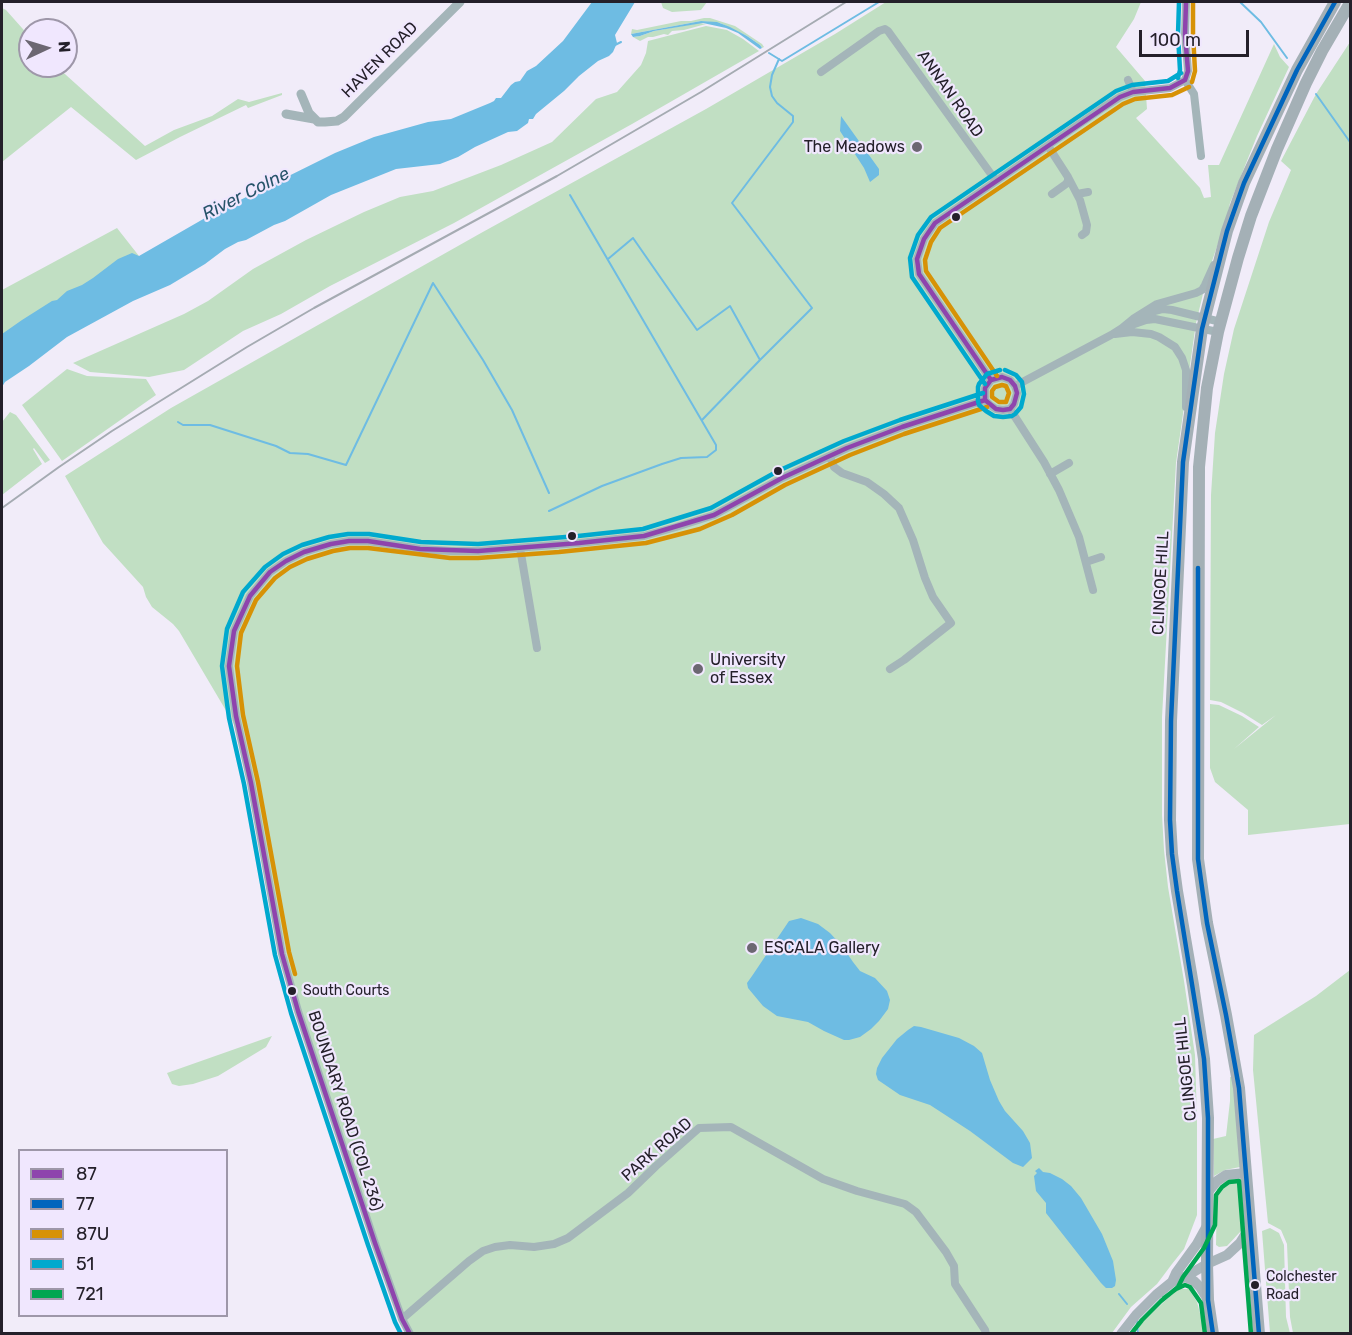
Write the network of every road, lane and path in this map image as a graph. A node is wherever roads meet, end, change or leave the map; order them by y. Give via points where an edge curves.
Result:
1 (460, 2) edge
2 (1186, 2) edge
3 (1335, 2) edge
4 (1350, 3) edge
5 (821, 72) dead end
6 (1128, 80) dead end
7 (1185, 80) junction
8 (1133, 92) junction
9 (301, 94) dead end
10 (286, 114) dead end
11 (315, 119) junction
12 (1048, 146) junction
13 (1201, 156) dead end
14 (1068, 177) junction
15 (996, 181) junction
16 (1088, 192) dead end
17 (1052, 194) dead end
18 (1077, 194) junction
19 (1227, 231) junction
20 (1082, 235) dead end
21 (1133, 319) junction
22 (1203, 323) junction
23 (1219, 327) junction
24 (1122, 328) junction
25 (1111, 335) junction
26 (991, 380) junction
27 (1016, 386) junction
28 (985, 400) junction
29 (1010, 408) junction
30 (830, 457) junction
31 (1183, 462) junction
32 (1069, 464) dead end
33 (1050, 474) junction
34 (520, 548) junction
35 (1101, 557) dead end
36 (1086, 562) junction
37 (1093, 590) dead end
38 (537, 648) dead end
39 (890, 669) dead end
40 (1246, 1173) junction
41 (1208, 1192) junction
42 (1208, 1224) junction
43 (1250, 1227) junction
44 (1207, 1264) junction
45 (1185, 1277) junction
46 (1172, 1282) junction
47 (1208, 1299) junction
48 (402, 1319) junction
49 (410, 1334) edge
50 (986, 1334) edge
51 (1121, 1334) edge
52 (1213, 1334) edge
53 (1259, 1334) edge

1 - 11 street, HAVEN ROAD via 344,117 325,122
2 - 7 street
3 - 19 main road, CLINGOE HILL via 1248,172
4 - 23 main road, CLINGOE HILL via 1313,69 1263,182
5 - 15 street, ANNAN ROAD via 885,29
6 - 8 street
7 - 8 street via 1170,88
7 - 13 street via 1194,94
8 - 12 street via 1104,106
9 - 11 street
10 - 11 street, HAVEN ROAD
12 - 14 street
12 - 15 street
14 - 17 street via 1066,184
14 - 18 street
15 - 26 street via 935,223 917,259 919,274 944,318
16 - 18 street
18 - 20 street via 1087,225
19 - 21 street via 1202,290 1157,304
19 - 22 main road, CLINGOE HILL
21 - 22 street via 1163,309
21 - 24 street
22 - 23 street
22 - 24 street via 1155,319
22 - 31 main road, CLINGOE HILL
23 - 40 main road, CLINGOE HILL via 1207,388 1199,467 1198,859 1238,1078
24 - 25 street
25 - 27 street
25 - 31 street via 1151,334 1175,347 1182,358 1187,378
26 - 27 street via 1002,377
26 - 28 street via 985,388
27 - 29 street via 1017,398
28 - 29 street via 996,409
28 - 30 street, BOUNDARY ROAD (COL 236) via 902,427
29 - 33 street
30 - 34 street, BOUNDARY ROAD (COL 236) via 697,522 644,536
30 - 39 street via 842,473 867,482 899,508 933,597 951,623
31 - 41 main road, CLINGOE HILL via 1170,820 1177,891 1204,1059
32 - 33 street
33 - 36 street
34 - 38 street
34 - 48 street, BOUNDARY ROAD (COL 236) via 451,551 368,542 331,544 304,552 270,572 250,596 234,631 229,666 236,716 282,954 309,1047
35 - 36 street
36 - 37 street
40 - 41 main road via 1226,1175
40 - 43 main road, CLINGOE HILL
41 - 42 main road, CLINGOE HILL
42 - 44 main road, CLINGOE HILL
42 - 46 main road
43 - 44 main road via 1234,1250
43 - 53 main road, CLINGOE HILL
44 - 45 main road
44 - 47 main road, CLINGOE HILL
45 - 46 main road
45 - 47 main road via 1194,1281
46 - 51 main road
47 - 52 main road, CLINGOE HILL
48 - 49 street, BOUNDARY ROAD (COL 236)
48 - 50 street, PARK ROAD via 483,1251 510,1245 554,1244 568,1238 628,1193 699,1128 731,1127 823,1179 905,1204 916,1212 946,1252 954,1266 955,1284

